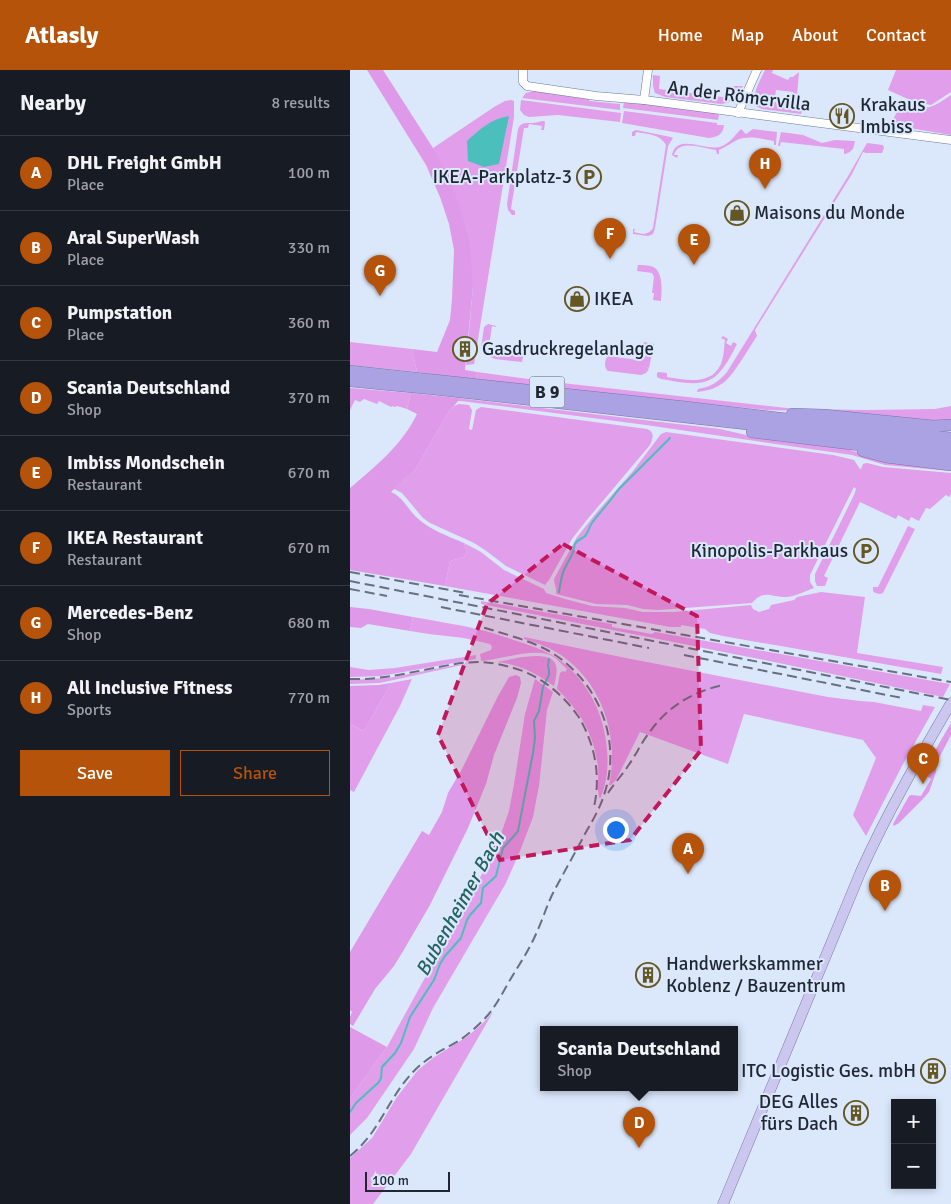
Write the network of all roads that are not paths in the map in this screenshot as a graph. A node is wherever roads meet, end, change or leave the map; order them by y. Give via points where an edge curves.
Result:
1 (523, 70) edge
2 (648, 70) edge
3 (758, 70) edge
4 (644, 100) junction
5 (738, 112) junction
6 (951, 140) edge
7 (350, 371) edge
8 (350, 381) edge
9 (743, 414) junction
10 (718, 421) junction
11 (951, 426) edge
12 (951, 438) edge
13 (845, 444) junction
14 (951, 447) edge
15 (951, 456) edge
16 (951, 465) edge
17 (951, 703) edge
18 (723, 1204) edge

1 - 4 street, An der Römervilla via 522,79 527,86
2 - 4 street
3 - 5 street
4 - 5 street, An der Römervilla
5 - 6 street, An der Römervilla
7 - 9 highway, B 9
8 - 10 highway, B 9
9 - 11 highway via 815,414
9 - 12 highway, B 9
10 - 13 highway via 756,433
10 - 14 highway, B 9
13 - 15 highway
13 - 16 highway via 886,457
17 - 18 main road via 903,787 862,869

